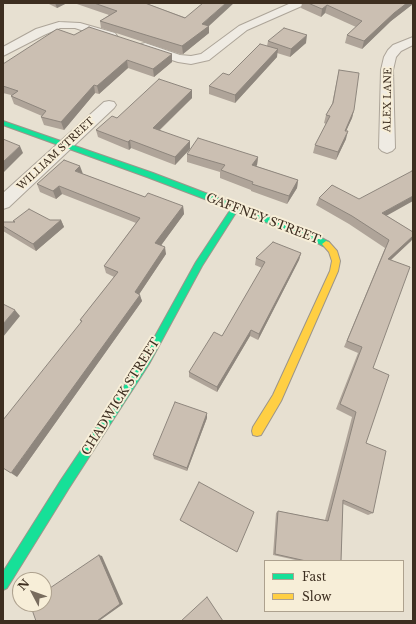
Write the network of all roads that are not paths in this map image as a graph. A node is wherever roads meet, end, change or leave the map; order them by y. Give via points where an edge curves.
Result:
1 (300, 3) edge
2 (120, 39) edge
3 (413, 41) edge
4 (134, 44) edge
5 (3, 52) edge
6 (109, 105) dead end
7 (3, 123) edge
8 (66, 145) junction
9 (387, 148) dead end
10 (3, 203) edge
11 (235, 208) junction
12 (257, 431) dead end
13 (3, 584) edge

1 - 4 street via 243,28 205,57 191,60 178,58
2 - 5 street via 76,26 59,25
3 - 9 street, ALEX LANE via 397,48 390,57 387,70
6 - 8 street, WILLIAM STREET
7 - 8 street, GAFFNEY STREET
8 - 10 street, WILLIAM STREET
8 - 11 street, GAFFNEY STREET
11 - 12 street, GAFFNEY STREET via 325,243 333,251 336,261 334,271 277,398
11 - 13 street, CHADWICK STREET via 199,264 146,361

